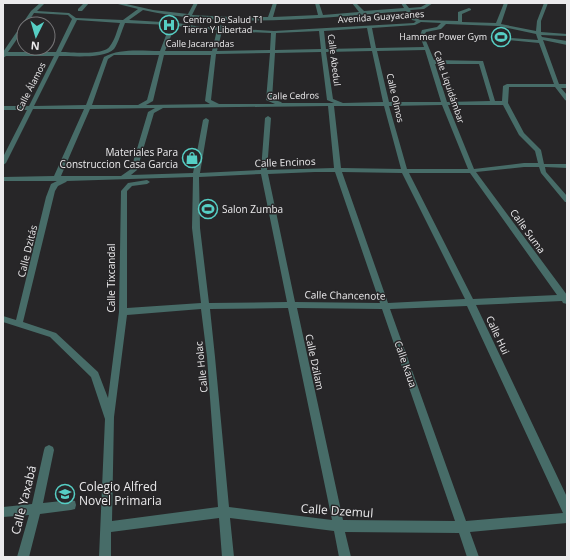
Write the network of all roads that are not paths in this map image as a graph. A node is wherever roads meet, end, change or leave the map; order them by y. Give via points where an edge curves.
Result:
1 (43, 3) edge
2 (87, 3) edge
3 (119, 3) edge
4 (196, 3) edge
5 (275, 3) edge
6 (317, 3) edge
7 (354, 3) edge
8 (403, 3) edge
9 (431, 3) edge
10 (506, 3) edge
11 (546, 3) edge
12 (142, 8) junction
13 (407, 9) junction
14 (469, 9) dead end
15 (80, 10) dead end
16 (33, 12) junction
17 (362, 12) junction
18 (30, 16) edge
19 (189, 16) junction
20 (321, 16) junction
21 (270, 18) junction
22 (75, 19) junction
23 (420, 21) junction
24 (123, 22) junction
25 (445, 22) junction
26 (460, 22) junction
27 (174, 24) junction
28 (222, 24) junction
29 (498, 25) junction
30 (369, 27) junction
31 (321, 30) junction
32 (274, 32) junction
33 (567, 34) edge
34 (16, 37) edge
35 (499, 38) dead end
36 (539, 38) junction
37 (567, 43) edge
38 (426, 48) junction
39 (375, 49) junction
40 (323, 50) junction
41 (273, 52) junction
42 (162, 53) junction
43 (214, 53) junction
44 (4, 55) edge
45 (57, 55) junction
46 (432, 62) junction
47 (557, 86) junction
48 (567, 86) edge
49 (567, 99) edge
50 (493, 103) junction
51 (505, 103) junction
52 (386, 104) junction
53 (444, 104) junction
54 (295, 105) junction
55 (331, 105) junction
56 (346, 105) junction
57 (225, 106) junction
58 (88, 107) junction
59 (137, 107) junction
60 (164, 107) junction
61 (3, 108) edge
62 (30, 108) junction
63 (268, 118) dead end
64 (206, 120) dead end
65 (3, 163) edge
66 (542, 166) junction
67 (567, 166) edge
68 (338, 171) junction
69 (472, 171) junction
70 (264, 172) junction
71 (404, 172) junction
72 (196, 175) junction
73 (172, 176) junction
74 (124, 177) junction
75 (3, 179) edge
76 (56, 181) junction
77 (567, 200) edge
78 (566, 300) edge
79 (470, 302) junction
80 (291, 305) junction
81 (205, 306) junction
82 (386, 306) junction
83 (123, 312) junction
84 (3, 319) edge
85 (19, 323) junction
86 (110, 419) junction
87 (49, 450) dead end
88 (71, 505) dead end
89 (567, 509) edge
90 (36, 510) junction
91 (3, 512) edge
92 (225, 512) junction
93 (567, 518) edge
94 (338, 526) junction
95 (106, 527) junction
96 (463, 527) junction
97 (23, 557) edge
98 (105, 557) edge
99 (228, 557) edge
100 (345, 557) edge
101 (473, 557) edge

1 - 16 street
2 - 15 street
3 - 12 street
4 - 19 street
5 - 21 street
6 - 20 street
7 - 17 street
8 - 13 street
9 - 13 street via 422,8
10 - 29 street
11 - 36 street via 539,21
12 - 19 street
12 - 24 street
13 - 17 street
13 - 23 street via 414,19
14 - 26 street via 460,13
16 - 18 street
16 - 22 street via 69,14
17 - 20 street
19 - 28 street
20 - 21 street
21 - 28 street
22 - 24 street
22 - 45 street, Calle Álamos
23 - 25 street, Avenida Guayacanes
23 - 30 street, Avenida Guayacanes via 415,24
24 - 27 street
24 - 45 street via 112,48 107,51
25 - 26 street, Avenida Guayacanes
25 - 38 street, Calle Liquidámbar via 439,28 422,32
26 - 29 street, Avenida Guayacanes
27 - 28 street
27 - 42 street
28 - 32 street, Avenida Guayacanes
28 - 43 street
29 - 36 street, Avenida Guayacanes
30 - 31 street, Avenida Guayacanes
30 - 39 street, Calle Olmos
31 - 32 street, Avenida Guayacanes
31 - 40 street, Calle Abedul
32 - 41 street
33 - 36 street, Avenida Guayacanes
34 - 44 street
35 - 36 street
36 - 37 street
36 - 47 street
38 - 39 street, Calle Jacarandas
38 - 46 street, Calle Liquidámbar
39 - 40 street, Calle Jacarandas
39 - 52 street, Calle Olmos
40 - 41 street, Calle Jacarandas
40 - 56 street, Calle Abedul via 330,100
41 - 43 street, Calle Jacarandas
41 - 54 street via 269,100
42 - 43 street, Calle Jacarandas
42 - 58 street, Calle Jacarandas via 122,53 106,58
42 - 59 street via 150,101
43 - 57 street via 208,101
44 - 45 street
45 - 62 street, Calle Álamos
46 - 50 street via 481,62
46 - 53 street, Calle Liquidámbar
47 - 48 street
47 - 49 street
47 - 51 street via 509,85 506,86
50 - 51 street, Calle Cedros
50 - 53 street, Calle Cedros
51 - 66 street via 521,134 538,150
52 - 53 street, Calle Cedros
52 - 56 street, Calle Cedros
52 - 71 street, Calle Olmos
53 - 69 street, Calle Liquidámbar
54 - 55 street, Calle Cedros
54 - 57 street, Calle Cedros
55 - 56 street, Calle Cedros
55 - 68 street
57 - 60 street, Calle Cedros
58 - 59 street, Calle Cedros
58 - 62 street, Calle Cedros
58 - 76 street, Calle Jacarandas
59 - 60 street, Calle Cedros
60 - 74 street via 151,112 134,170
61 - 62 street, Calle Cedros
62 - 65 street, Calle Álamos
63 - 70 street, Calle Dzilam
64 - 72 street, Calle Holac
66 - 67 street, Calle Encinos
66 - 69 street, Calle Encinos via 524,165
66 - 77 street via 543,172
68 - 70 street, Calle Encinos
68 - 71 street, Calle Encinos
68 - 82 street, Calle Kaua
69 - 71 street, Calle Encinos
69 - 78 street, Calle Suma
70 - 72 street, Calle Encinos
70 - 80 street, Calle Dzilam
71 - 79 street, Calle Hui
72 - 73 street, Calle Encinos
72 - 81 street, Calle Holac via 196,228
73 - 74 street, Calle Encinos
73 - 83 street, Calle Tixcandal via 165,181 130,184 124,191
74 - 76 street, Calle Encinos
75 - 76 street
76 - 85 street, Calle Dzitás via 49,197
78 - 79 street, Calle Chancenote
79 - 82 street, Calle Chancenote
79 - 89 street, Calle Hui
80 - 81 street, Calle Chancenote
80 - 82 street, Calle Chancenote
80 - 94 street, Calle Dzilam
81 - 83 street, Calle Chancenote
81 - 92 street, Calle Holac
82 - 96 street, Calle Kaua
83 - 86 street, Calle Tixcandal
84 - 85 street
85 - 86 street via 53,335 95,375
86 - 95 street, Calle Tixcandal
87 - 90 street, Calle Yaxabá
88 - 90 street
90 - 91 street
90 - 97 street, Calle Yaxabá
92 - 94 street, Calle Dzemul
92 - 95 street, Calle Dzemul
92 - 99 street, Calle Holac
93 - 96 street, Calle Dzemul
94 - 96 street, Calle Dzemul
94 - 100 street, Calle Dzilam
95 - 98 street, Calle Tixcandal
96 - 101 street, Calle Kaua

